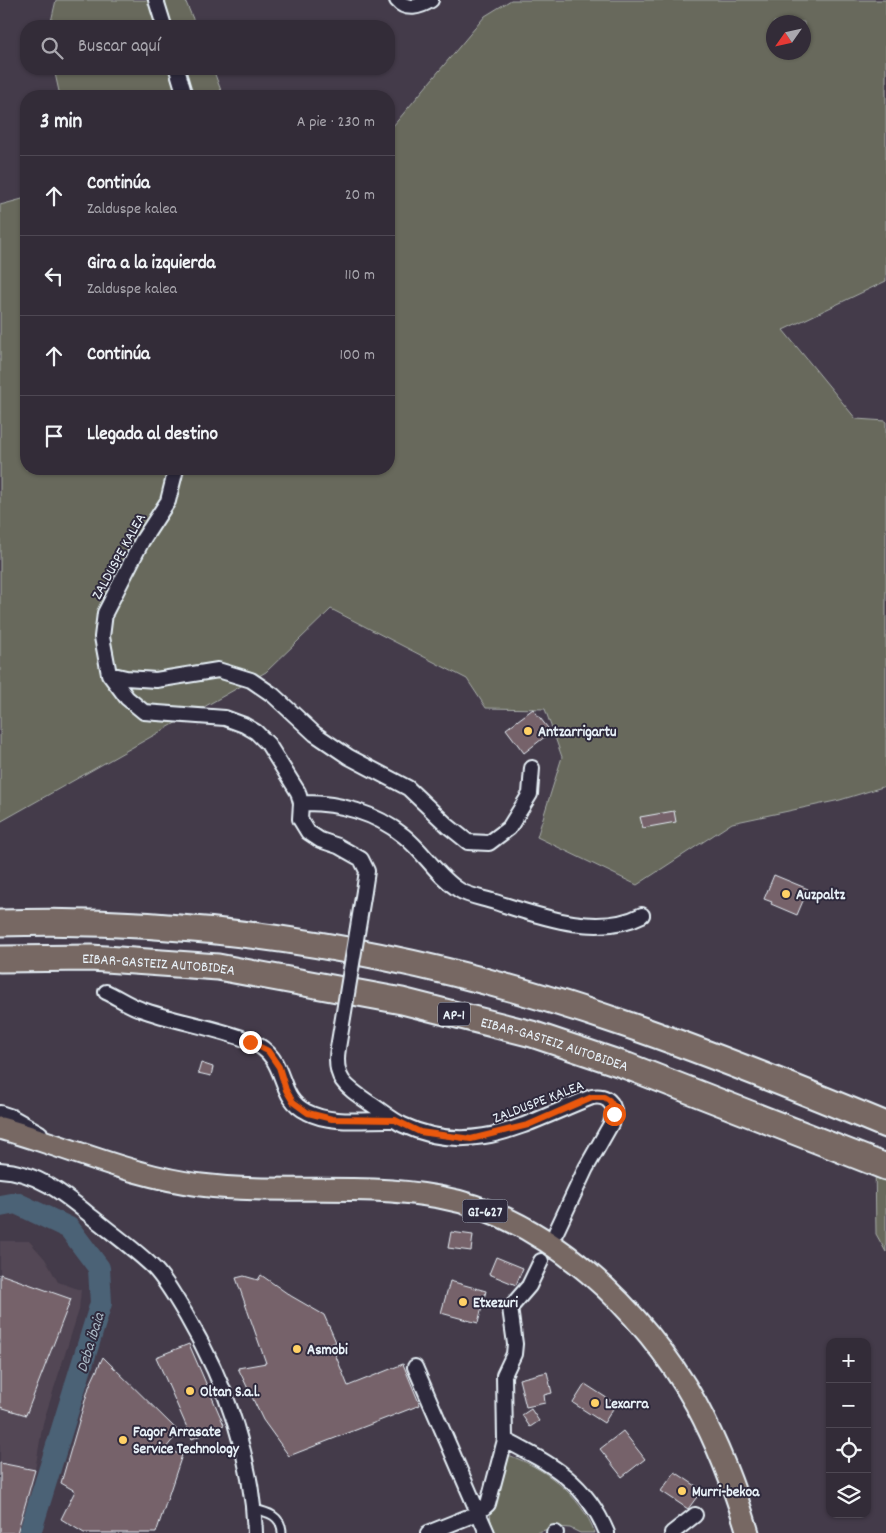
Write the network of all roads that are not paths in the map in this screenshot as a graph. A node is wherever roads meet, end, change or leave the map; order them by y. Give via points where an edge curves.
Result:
1 (156, 0) edge
2 (396, 0) edge
3 (431, 0) edge
4 (162, 20) edge
5 (179, 75) edge
6 (183, 90) edge
7 (174, 475) edge
8 (109, 674) junction
9 (532, 768) dead end
10 (301, 803) junction
11 (0, 910) edge
12 (642, 914) dead end
13 (49, 921) junction
14 (0, 923) edge
15 (0, 959) edge
16 (106, 992) dead end
17 (0, 1113) edge
18 (395, 1120) junction
19 (886, 1125) edge
20 (0, 1128) edge
21 (62, 1146) junction
22 (886, 1166) edge
23 (0, 1170) edge
24 (556, 1232) dead end
25 (541, 1261) dead end
26 (415, 1367) dead end
27 (505, 1440) junction
28 (254, 1509) junction
29 (478, 1513) junction
30 (695, 1515) dead end
31 (255, 1533) edge
32 (282, 1533) edge
33 (428, 1533) edge
34 (487, 1533) edge
35 (607, 1533) edge
36 (672, 1533) edge
37 (748, 1533) edge

1 - 4 street
2 - 3 street via 413,7
5 - 6 street
7 - 8 street, ZALDUSPE KALEA via 168,500 142,541 105,613 102,637
8 - 9 street via 156,680 218,670 251,680 273,695 315,734 349,757 408,788 468,842 489,844 509,828 530,794
8 - 10 street, ZALDUSPE KALEA via 127,698 144,712 225,718 256,732 287,772
10 - 12 street via 318,802 366,814 404,836 460,891 548,918 585,924 627,923
10 - 18 street, ZALDUSPE KALEA, bridge via 300,819 308,832 361,859 367,870 335,1066 342,1082
11 - 13 highway via 29,912
13 - 14 highway
13 - 19 highway via 198,928 277,937 368,953 557,1002 628,1025
15 - 22 highway, EIBAR-GASTEIZ AUTOBIDEA / AP-1 via 91,958 218,967 402,1001 532,1034 627,1066
16 - 18 street via 137,1008 250,1042 268,1051 279,1067 293,1102 308,1113 332,1119
17 - 21 street
18 - 24 street, ZALDUSPE KALEA via 420,1132 471,1139 528,1125 590,1098 607,1098 614,1107 613,1119
20 - 21 main road, GI-627
21 - 37 main road, GI-627 via 129,1168 199,1185 409,1192 468,1204 518,1224 559,1249 593,1277 634,1317 669,1361 715,1442
23 - 28 street via 29,1175 58,1189 153,1266 201,1342 223,1389 239,1437
25 - 27 street via 529,1286 510,1308 515,1344 504,1375
26 - 29 street
27 - 29 street via 488,1504
27 - 35 street via 565,1474 599,1513
28 - 31 street
28 - 32 lane via 273,1514 282,1525
29 - 33 street
29 - 34 street
30 - 36 street

